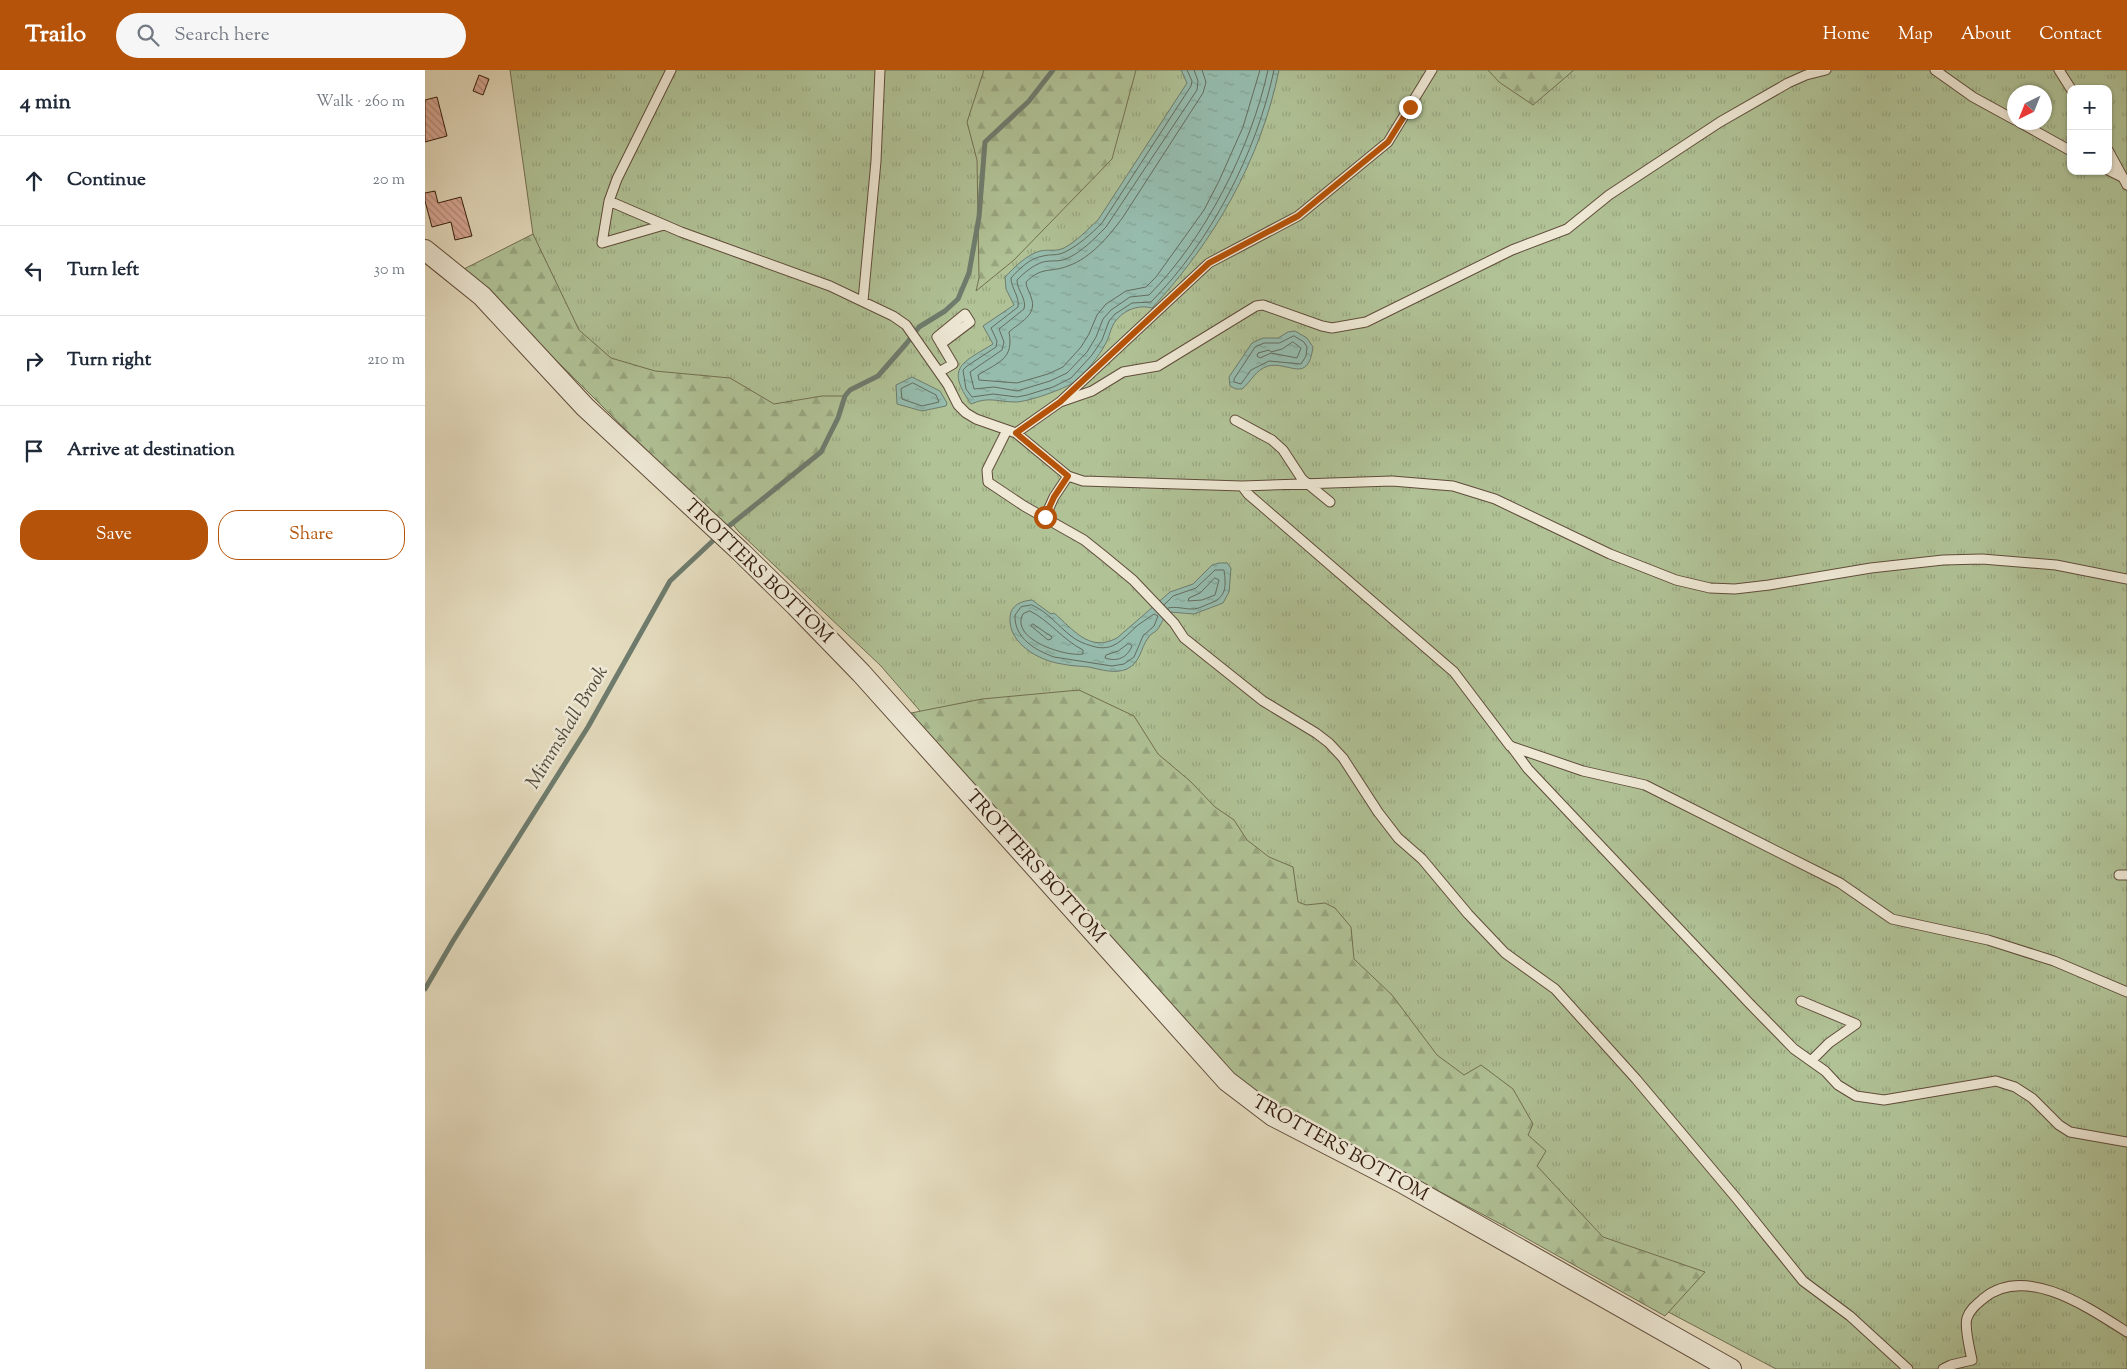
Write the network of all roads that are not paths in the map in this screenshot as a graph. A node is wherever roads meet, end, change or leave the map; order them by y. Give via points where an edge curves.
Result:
1 (671, 70) edge
2 (879, 70) edge
3 (1432, 70) edge
4 (1826, 70) edge
5 (1935, 70) edge
6 (2059, 70) edge
7 (2068, 85) edge
8 (2007, 116) edge
9 (2033, 130) edge
10 (2067, 149) edge
11 (2112, 157) edge
12 (2112, 172) edge
13 (2123, 176) junction
14 (2127, 185) edge
15 (609, 201) junction
16 (664, 225) junction
17 (425, 250) edge
18 (863, 301) junction
19 (941, 344) dead end
20 (939, 372) junction
21 (1060, 402) junction
22 (1235, 420) dead end
23 (1012, 431) junction
24 (1068, 476) junction
25 (1307, 483) junction
26 (1242, 486) junction
27 (1330, 502) dead end
28 (1045, 517) junction
29 (2127, 580) edge
30 (1510, 746) junction
31 (2127, 992) edge
32 (1801, 1001) dead end
33 (1812, 1060) junction
34 (2127, 1142) edge
35 (2127, 1332) edge
36 (1731, 1369) edge
37 (1907, 1369) edge
38 (1943, 1369) edge

1 - 15 lane
2 - 18 lane via 876,160
3 - 21 lane via 1388,142 1298,216 1209,263
4 - 21 lane via 1788,83 1720,122 1609,195 1567,229 1513,250 1366,322 1332,328 1263,305 1256,306 1158,366 1123,372 1092,391
5 - 8 lane
6 - 7 lane
9 - 10 lane
11 - 13 lane
12 - 13 lane
13 - 14 lane
15 - 16 lane
15 - 16 lane via 601,243
16 - 18 lane
17 - 36 street, TROTTERS BOTTOM via 482,296 585,408 729,540 861,673 1227,1081 1273,1116 1410,1187
18 - 20 lane via 906,325
19 - 20 lane via 953,364
20 - 23 lane via 965,413
21 - 23 lane
22 - 25 lane via 1272,440
23 - 24 lane
23 - 28 lane via 987,470 988,482
24 - 26 lane via 1083,481
24 - 28 lane
25 - 26 lane
25 - 27 lane
25 - 29 lane via 1392,481 1453,486 1495,499 1610,554 1675,580 1710,588 1769,585 1871,568 1982,559 2046,564
26 - 30 lane via 1454,672
28 - 37 lane via 1084,540 1133,580 1184,638 1263,702 1329,743 1343,758 1398,838 1422,859 1505,953 1555,989 1637,1079 1803,1282 1850,1316
30 - 31 lane via 1583,771 1645,785 1840,883 1892,919 1998,943 2054,961
30 - 33 lane via 1750,1004 1794,1049
32 - 33 lane via 1856,1024
33 - 34 lane via 1838,1085 1856,1096 1872,1100 1918,1096 1997,1082 2015,1087 2032,1098 2070,1132
35 - 38 lane via 2074,1301 2034,1286 2016,1285 1997,1289 1972,1308 1966,1320 1972,1360

